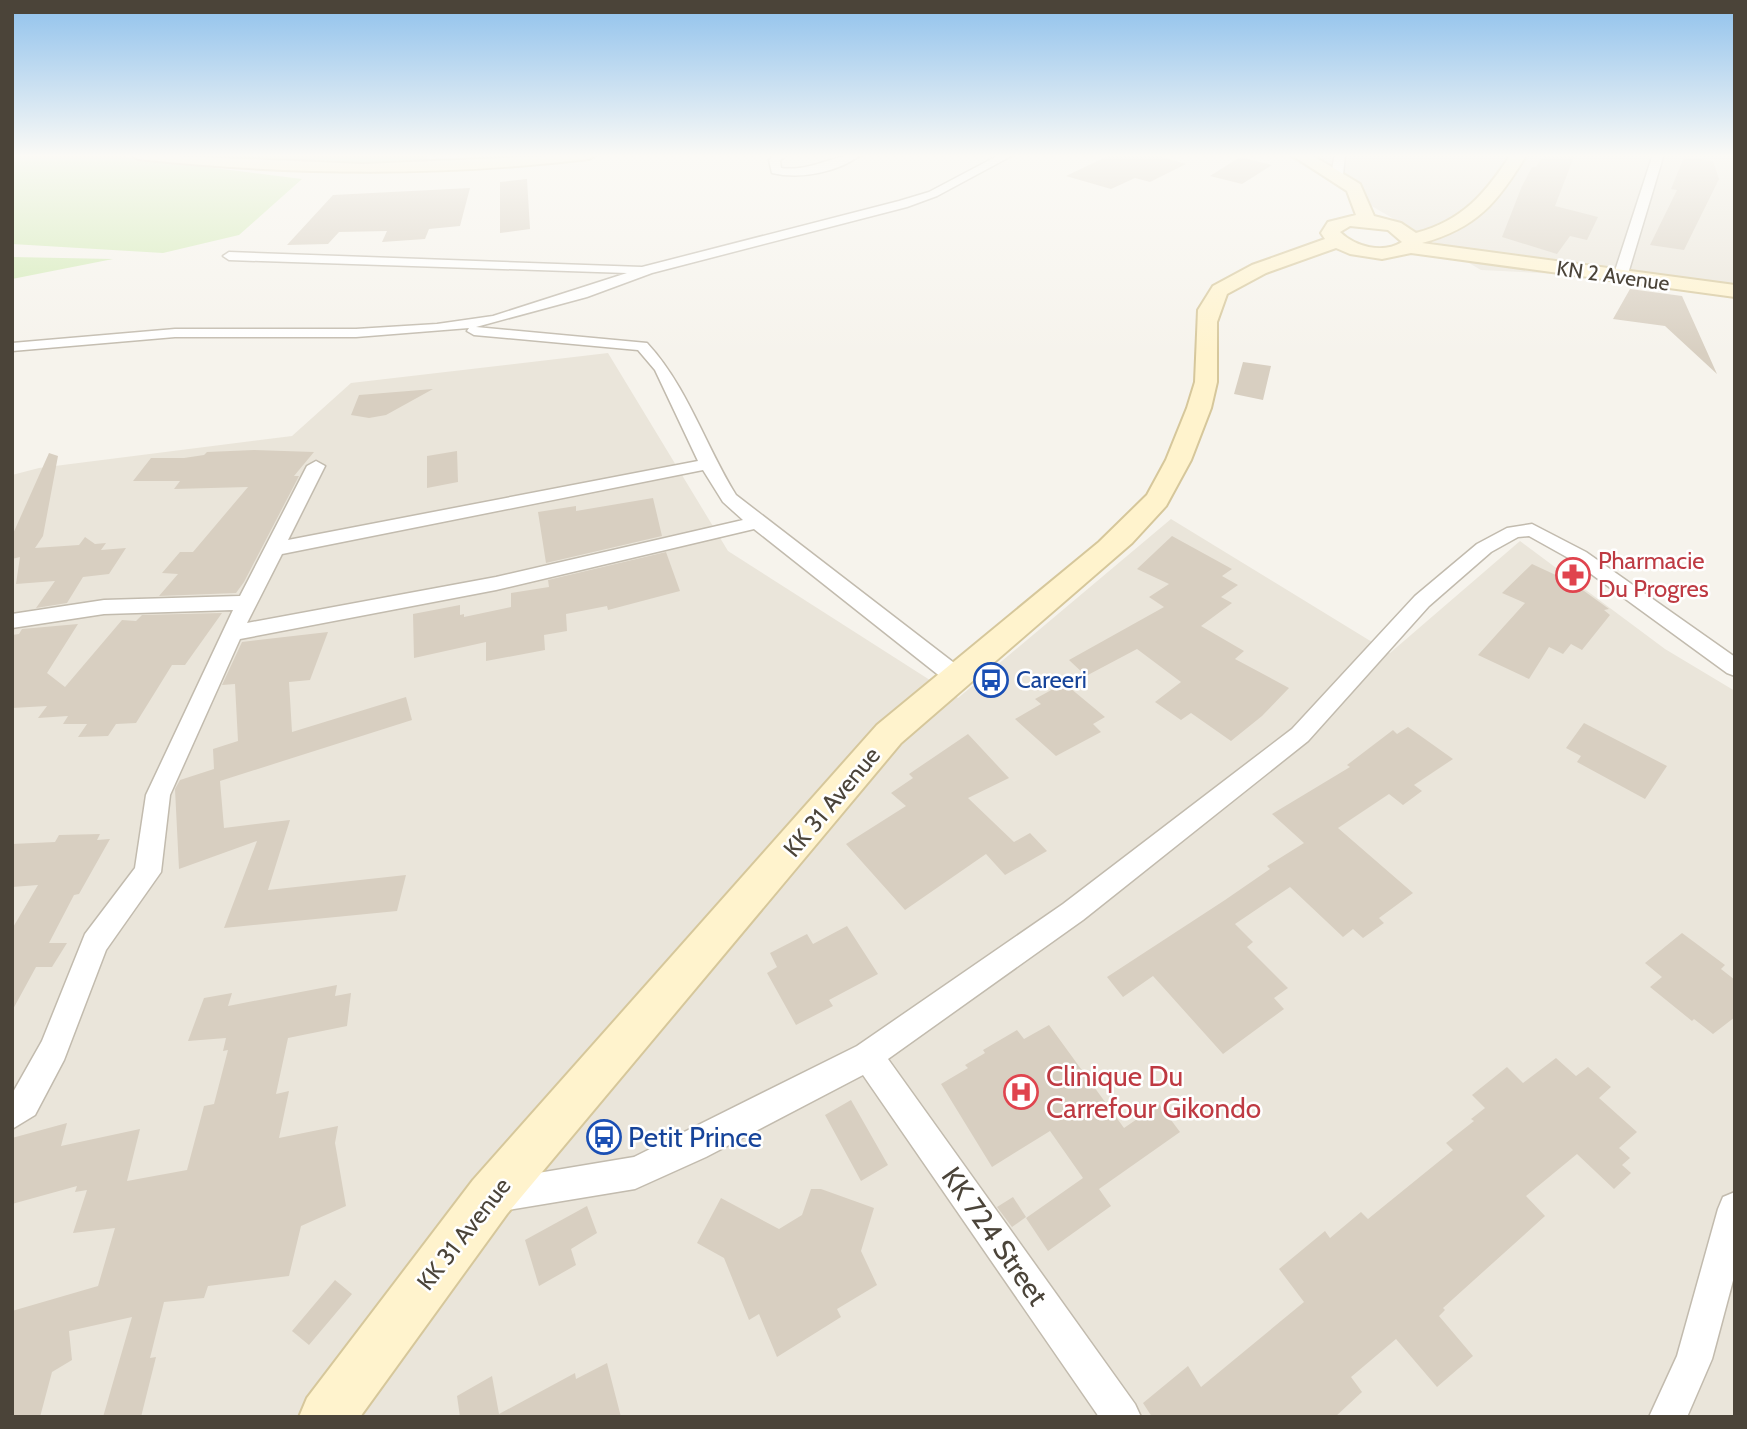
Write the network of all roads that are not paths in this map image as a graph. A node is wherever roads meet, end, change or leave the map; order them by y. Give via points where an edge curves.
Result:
1 (838, 221) edge
2 (1367, 221) joint
3 (1466, 221) edge
4 (1638, 221) edge
5 (1337, 241) junction
6 (1410, 244) junction
7 (229, 256) dead end
8 (647, 270) junction
9 (1620, 277) junction
10 (1735, 291) edge
11 (437, 328) junction
12 (12, 347) edge
13 (708, 464) junction
14 (316, 466) dead end
15 (757, 522) junction
16 (274, 549) junction
17 (248, 603) junction
18 (12, 621) edge
19 (232, 633) junction
20 (1735, 668) edge
21 (954, 675) junction
22 (868, 1056) junction
23 (12, 1113) edge
24 (490, 1197) junction
25 (1735, 1209) edge
26 (326, 1417) edge
27 (1122, 1417) edge
28 (1668, 1417) edge

1 - 8 street
2 - 5 main road via 1334,226 1330,233
2 - 6 main road via 1396,228
3 - 6 main road
4 - 9 street
5 - 6 main road via 1375,252 1395,252
5 - 21 main road, KK 31 Avenue via 1237,280 1211,300 1206,382 1196,416 1158,499 1109,548
6 - 9 main road, KN 2 Avenue
7 - 8 street
8 - 11 street via 518,314
9 - 10 main road, KN 2 Avenue
11 - 12 street via 175,333
11 - 13 street via 642,346 662,368
13 - 15 street via 729,498
13 - 16 street
14 - 16 street
15 - 19 street via 387,608
15 - 21 street
16 - 17 street
17 - 18 street via 104,607
17 - 19 street
19 - 23 street via 158,795 148,873 95,943 53,1050 24,1104
20 - 22 street via 1579,556 1532,530 1514,532 1483,548 1422,601 1300,735 1073,912
21 - 24 main road, KK 31 Avenue via 889,734
22 - 24 street via 635,1173
22 - 27 street, KK 724 Street
24 - 26 main road, KK 31 Avenue
25 - 28 street via 1694,1359

